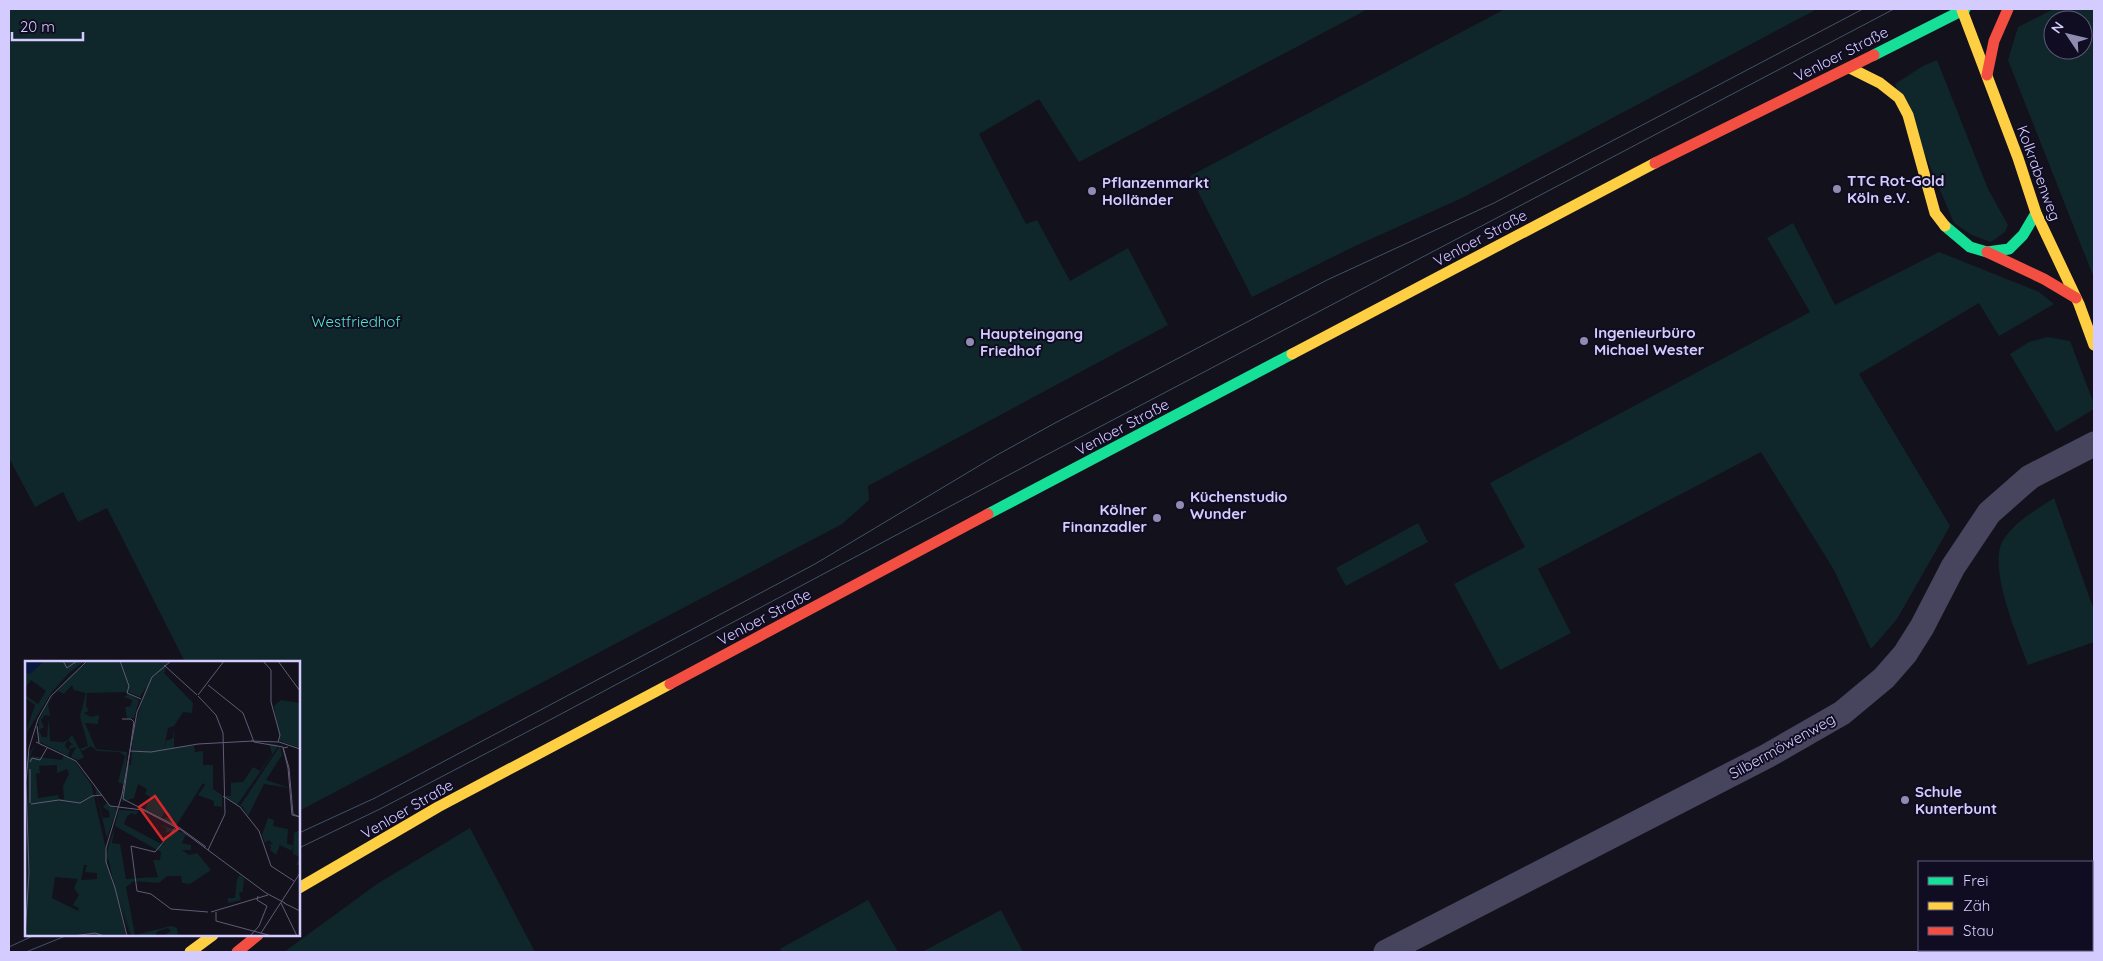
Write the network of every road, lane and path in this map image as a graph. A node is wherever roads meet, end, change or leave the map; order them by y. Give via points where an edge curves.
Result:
1 (1963, 9) edge
2 (2008, 9) edge
3 (1850, 68) junction
4 (1986, 74) junction
5 (2036, 214) junction
6 (1987, 252) junction
7 (2076, 298) junction
8 (2094, 344) edge
9 (2094, 444) edge
10 (300, 888) edge
11 (212, 936) edge
12 (257, 936) edge
13 (190, 952) edge
14 (237, 952) edge
15 (1386, 952) edge

1 - 3 main road, Venloer Straße
1 - 4 main road, Kolkrabenweg
2 - 4 main road via 2001,20
3 - 6 main road via 1880,83 1899,98 1908,115 1935,213 1948,230 1970,247
3 - 10 main road, Venloer Straße via 1669,156 1077,467 438,807
4 - 5 main road, Kolkrabenweg
5 - 6 main road via 2023,235 2008,249
5 - 7 main road, Kolkrabenweg
6 - 7 main road via 2045,278
7 - 8 main road, Kolkrabenweg
9 - 15 street, Silbermöwenweg via 2030,477 1989,512 1953,567 1905,654 1878,684 1842,713 1767,756
11 - 13 main road
12 - 14 main road

